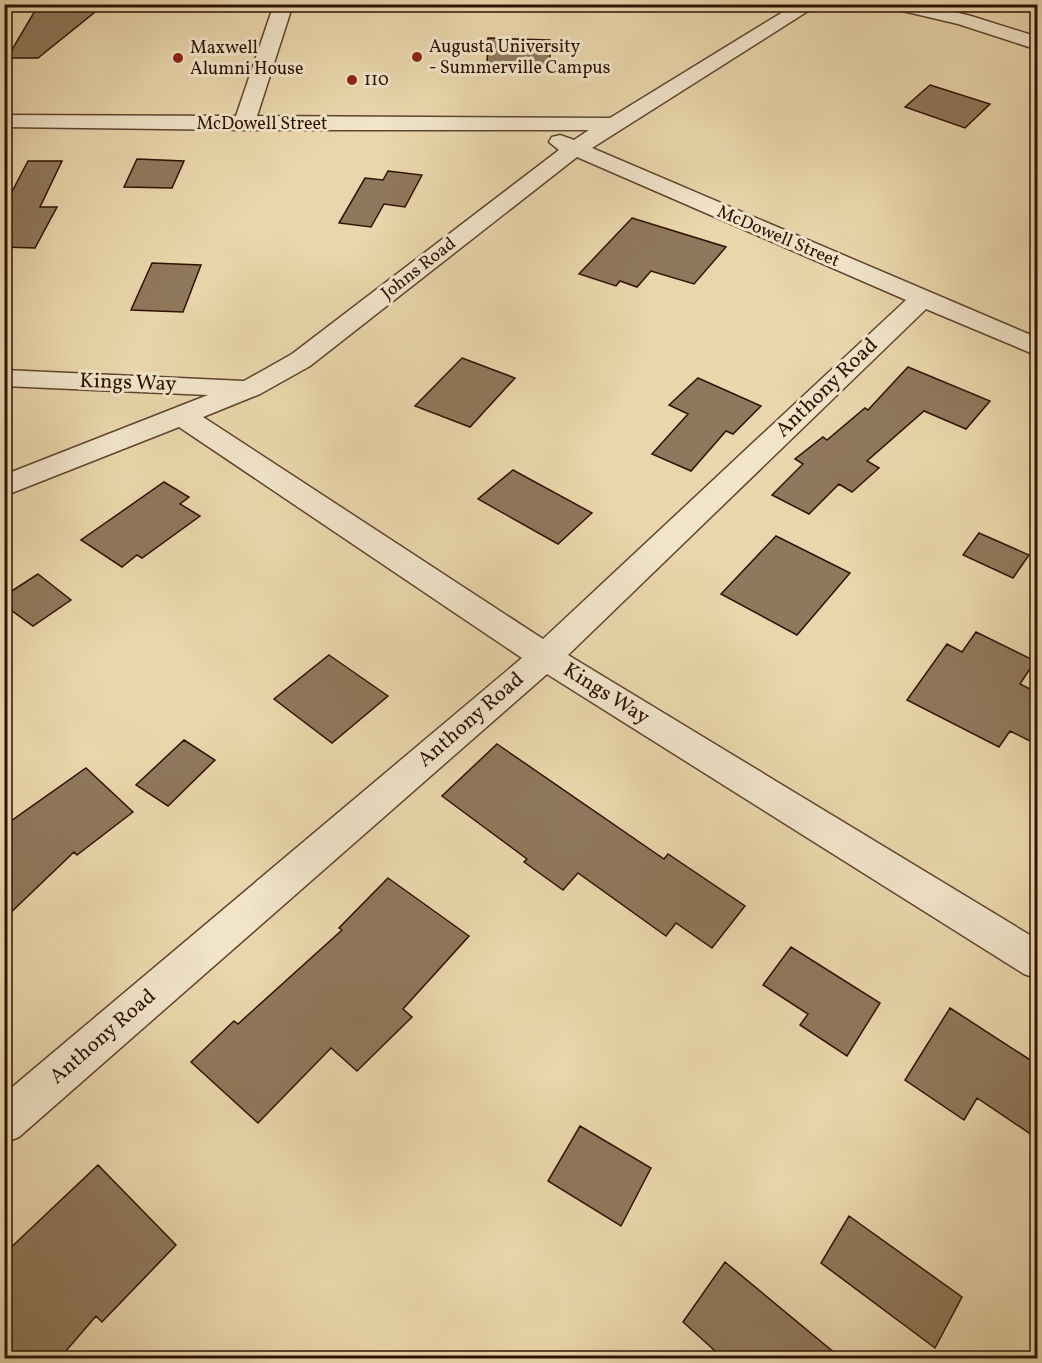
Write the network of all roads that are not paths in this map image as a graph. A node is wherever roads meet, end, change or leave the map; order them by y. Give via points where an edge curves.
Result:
1 (284, 4) edge
2 (810, 4) edge
3 (897, 4) edge
4 (1038, 44) edge
5 (4, 121) edge
6 (244, 124) junction
7 (520, 124) junction
8 (616, 124) junction
9 (574, 149) junction
10 (922, 299) junction
11 (1038, 348) edge
12 (4, 378) edge
13 (251, 388) junction
14 (182, 416) junction
15 (4, 486) edge
16 (545, 657) junction
17 (1038, 961) edge
18 (4, 1122) edge

1 - 6 street
2 - 8 street, Johns Road
3 - 4 street
5 - 6 street, McDowell Street
6 - 7 street, McDowell Street
7 - 8 street, McDowell Street
7 - 9 street, McDowell Street
8 - 9 street, Johns Road
9 - 10 street, McDowell Street
9 - 13 street, Johns Road via 301,360
10 - 11 street, McDowell Street
10 - 16 street, Anthony Road
12 - 13 street, Kings Way
13 - 14 street, Johns Road
14 - 15 street, Johns Road
14 - 16 street, Kings Way
16 - 17 street, Kings Way
16 - 18 street, Anthony Road

